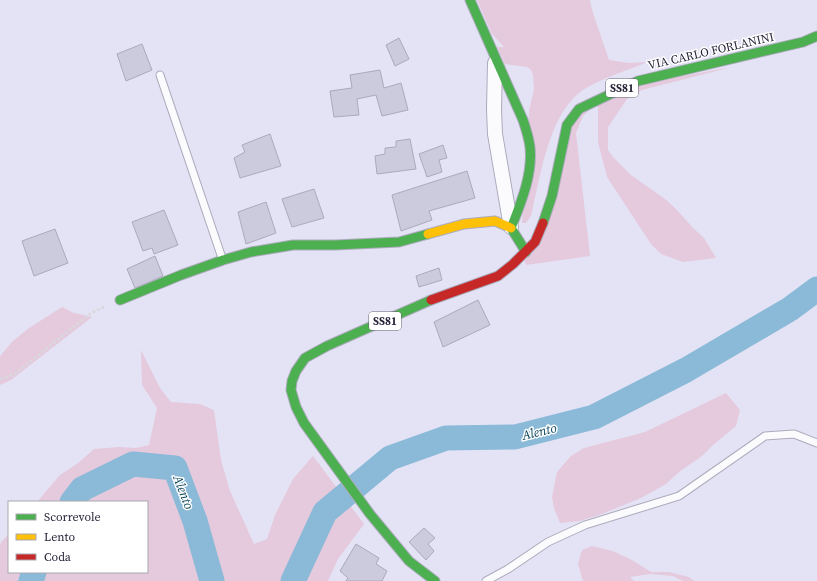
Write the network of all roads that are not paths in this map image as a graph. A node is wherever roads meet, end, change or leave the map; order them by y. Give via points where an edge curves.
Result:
1 (470, 0) edge
2 (817, 36) edge
3 (496, 56) junction
4 (160, 75) dead end
5 (511, 228) junction
6 (526, 252) junction
7 (223, 260) junction
8 (120, 300) road end
9 (817, 443) edge
10 (435, 581) edge
11 (486, 581) edge

1 - 3 main road
2 - 6 main road, VIA CARLO FORLANINI / SS81 via 803,42 638,81 579,110 567,125 552,196 535,242
3 - 5 street via 496,134
3 - 5 main road via 523,120 530,156 521,202
4 - 7 lane
5 - 6 main road
5 - 7 main road via 495,222 464,224 399,242 293,245
6 - 10 main road, SS81 via 498,276 440,297 305,358 292,381 291,390 304,423 370,514 409,561
7 - 8 main road
9 - 11 lane via 794,434 765,436 678,496 585,525 548,542

